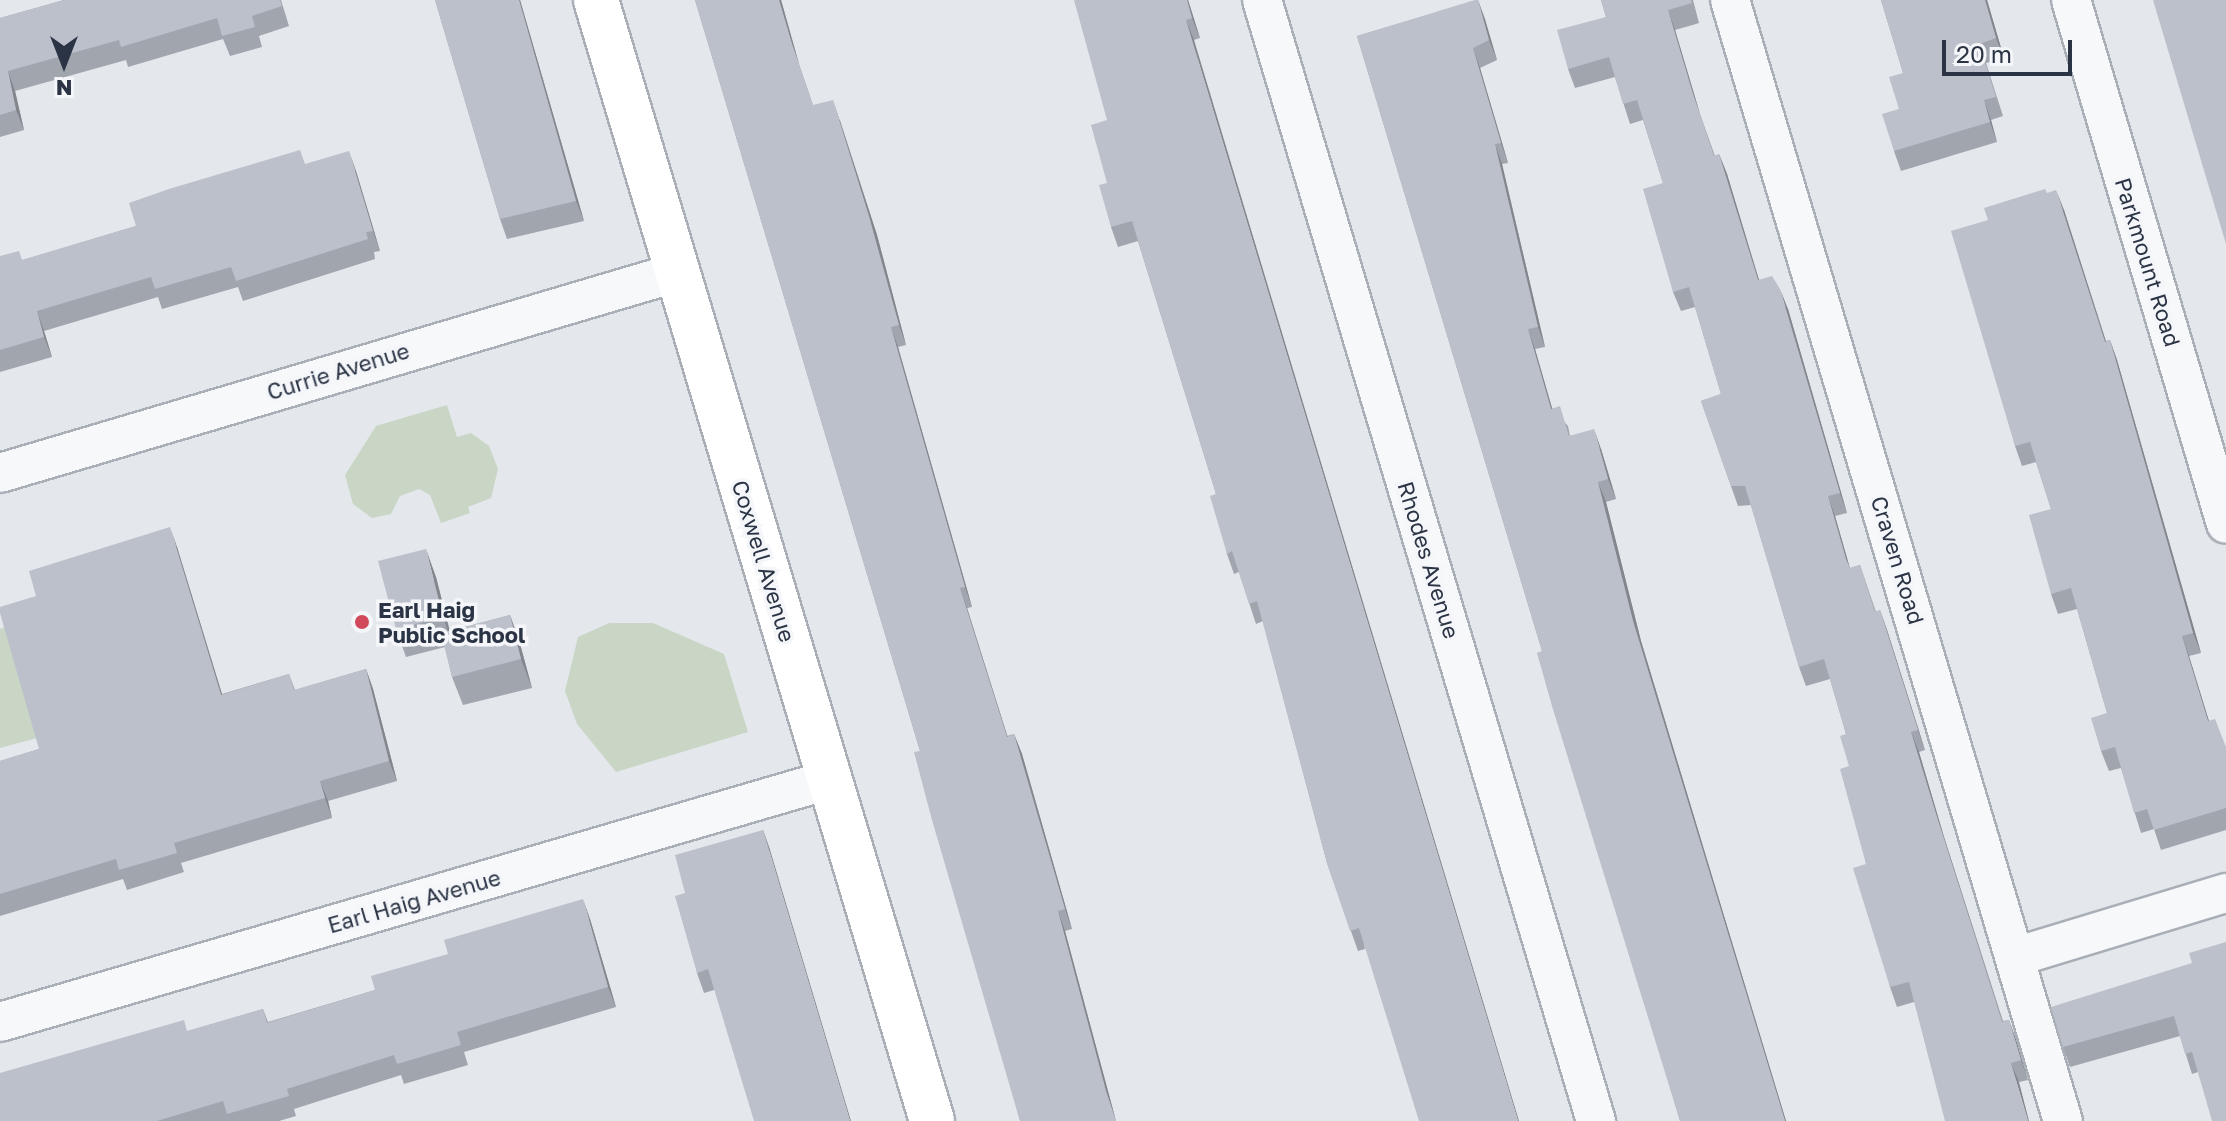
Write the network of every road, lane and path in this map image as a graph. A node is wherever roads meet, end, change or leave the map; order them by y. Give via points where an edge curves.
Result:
1 (596, 0) edge
2 (1262, 0) edge
3 (1730, 0) edge
4 (2071, 0) edge
5 (678, 272) junction
6 (0, 473) edge
7 (2226, 524) edge
8 (828, 780) junction
9 (2226, 893) edge
10 (2015, 957) junction
11 (0, 1022) edge
12 (932, 1121) edge
13 (1596, 1121) edge
14 (2063, 1121) edge

1 - 5 main road, Coxwell Avenue
2 - 13 street, Rhodes Avenue
3 - 10 street, Craven Road
4 - 7 street, Parkmount Road
5 - 6 street, Currie Avenue
5 - 8 main road, Coxwell Avenue
8 - 11 street, Earl Haig Avenue
8 - 12 main road, Coxwell Avenue
9 - 10 street
10 - 14 street, Craven Road

